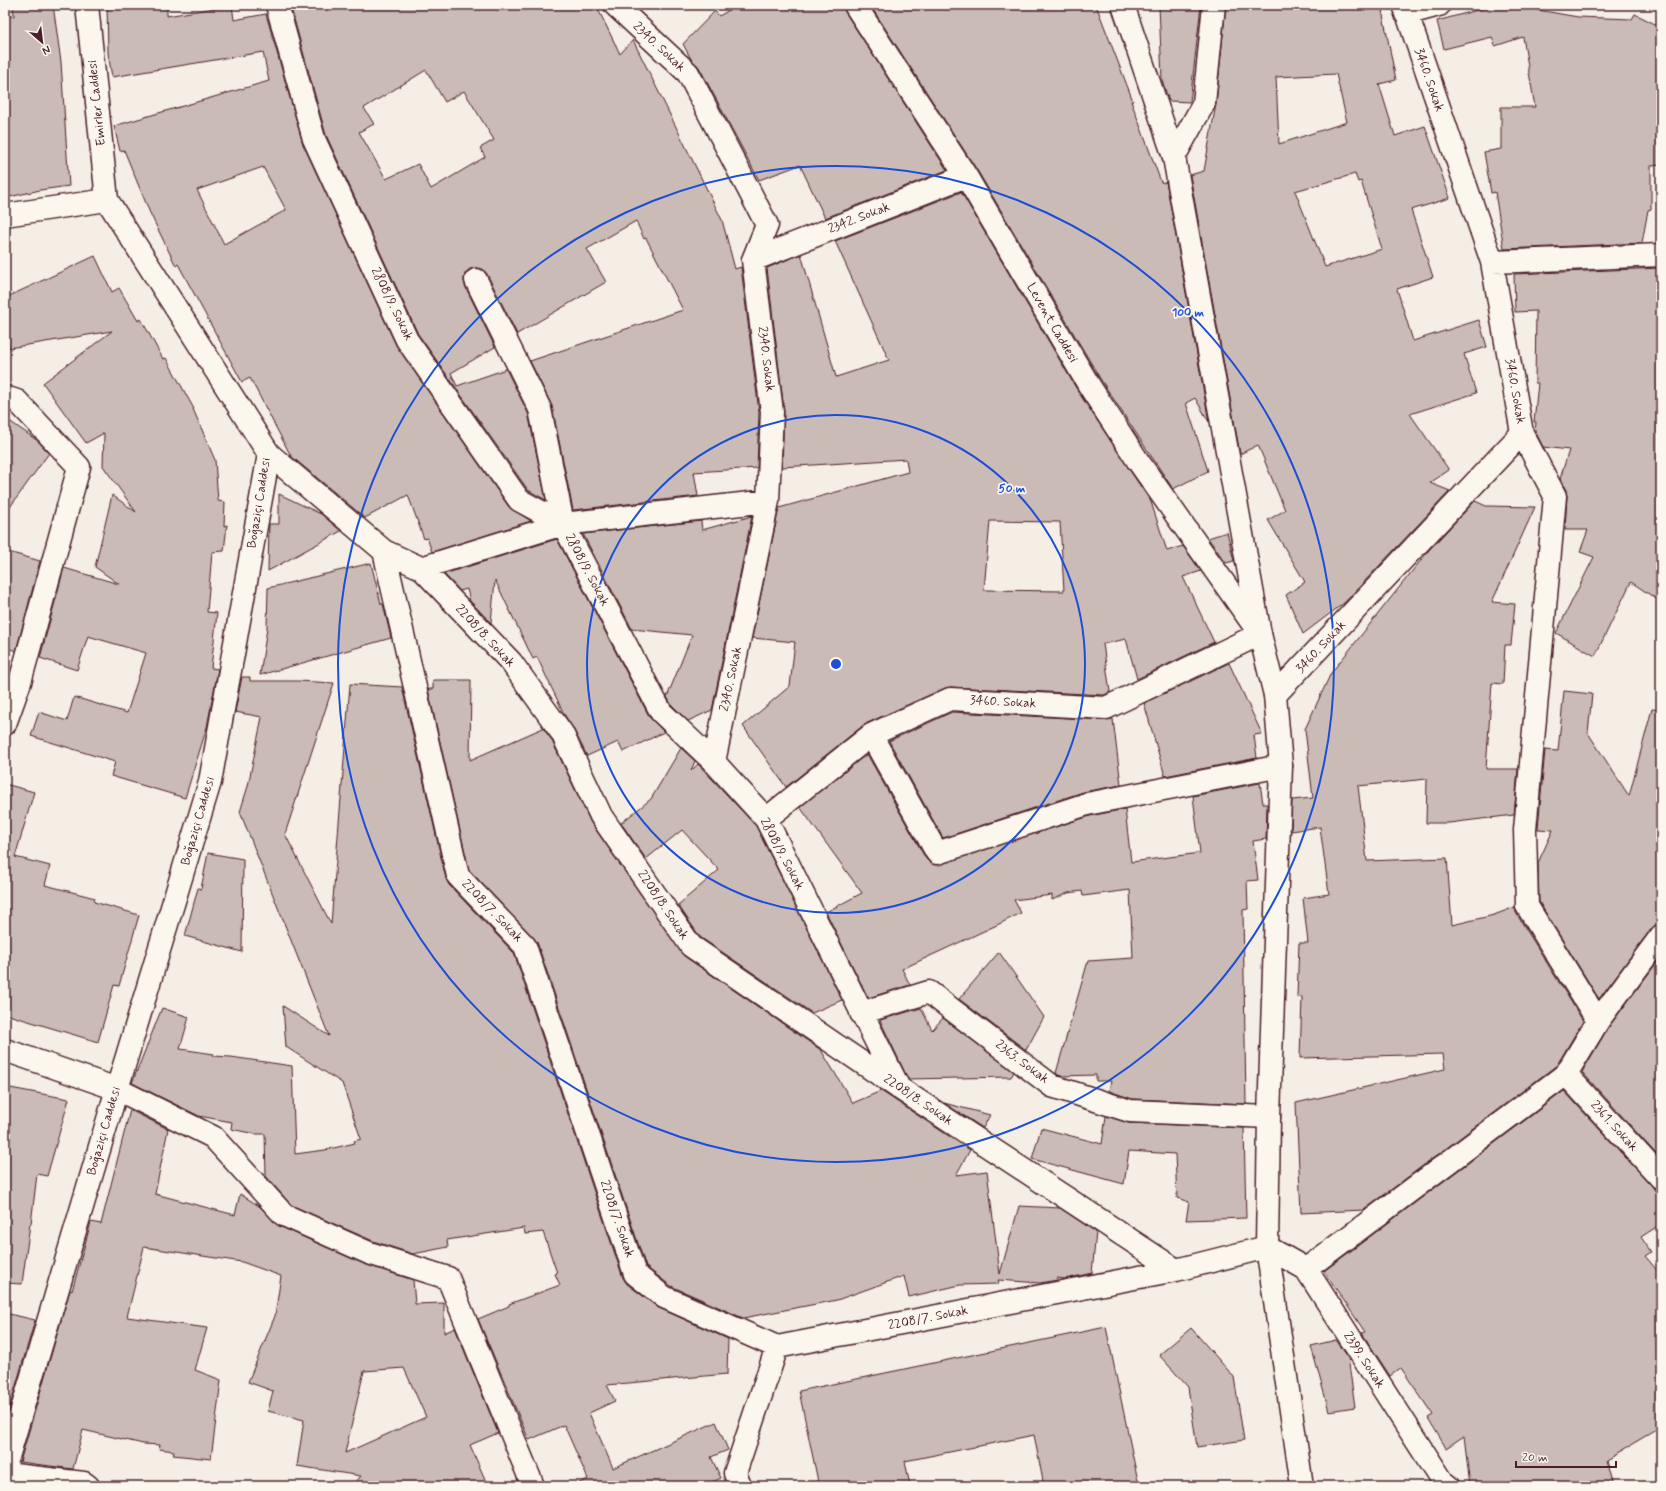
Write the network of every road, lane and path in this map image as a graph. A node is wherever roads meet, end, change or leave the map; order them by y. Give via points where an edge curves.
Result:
1 (87, 5) edge
2 (277, 5) edge
3 (615, 5) edge
4 (855, 5) edge
5 (1123, 5) edge
6 (1214, 5) edge
7 (1439, 5) edge
8 (1405, 10) edge
9 (1174, 157) junction
10 (966, 176) junction
11 (107, 200) junction
12 (5, 216) edge
13 (1661, 256) edge
14 (753, 260) junction
15 (1492, 262) junction
16 (476, 280) dead end
17 (5, 397) edge
18 (1522, 432) junction
19 (269, 454) junction
20 (768, 501) junction
21 (563, 524) junction
22 (384, 551) junction
23 (421, 568) junction
24 (1260, 634) junction
25 (1275, 695) junction
26 (5, 724) edge
27 (871, 735) junction
28 (714, 762) junction
29 (1281, 766) junction
30 (766, 819) junction
31 (1661, 936) edge
32 (861, 1013) junction
33 (1598, 1021) junction
34 (5, 1050) edge
35 (1566, 1074) junction
36 (899, 1088) junction
37 (117, 1089) junction
38 (1269, 1117) junction
39 (1661, 1178) edge
40 (1267, 1247) junction
41 (1306, 1269) junction
42 (1176, 1270) junction
43 (777, 1347) junction
44 (5, 1467) edge
45 (5, 1474) edge
46 (88, 1486) edge
47 (533, 1486) edge
48 (740, 1486) edge
49 (1302, 1486) edge
50 (1448, 1486) edge

1 - 11 street, Emirler Caddesi
2 - 21 street, 2808/9. Sokak via 314,139 408,340 519,500
3 - 14 street, 2340. Sokak via 688,74 767,225
4 - 10 street, Levent Caddesi
5 - 9 street
6 - 9 street via 1204,103
7 - 8 street
8 - 15 street, 3460. Sokak
9 - 24 street
10 - 14 street, 2342. Sokak
10 - 24 street, Levent Caddesi via 1094,393 1138,462
11 - 12 street
11 - 19 street, Boğaziçi Caddesi
13 - 15 street
14 - 20 street, 2340. Sokak via 772,412
15 - 18 street, 3460. Sokak
16 - 21 street via 540,409
17 - 26 street via 17,401 79,467 20,682
18 - 25 street, 3460. Sokak
18 - 33 street via 1555,496 1525,830 1527,906
19 - 22 street, 2208/8. Sokak
19 - 37 street, Boğaziçi Caddesi via 210,782
20 - 21 street
20 - 28 street, 2340. Sokak
21 - 23 street
21 - 28 street, 2808/9. Sokak via 661,712
22 - 23 street, 2208/8. Sokak
22 - 43 street, 2208/7. Sokak via 458,876 525,946 635,1274 664,1297
23 - 36 street, 2208/8. Sokak via 511,662 562,733 602,816 690,946
24 - 25 street
24 - 27 street, 3460. Sokak via 1106,708 950,699
25 - 29 street
27 - 29 street via 936,853 1087,804
27 - 30 street, 3460. Sokak
28 - 30 street, 2808/9. Sokak
29 - 38 street
30 - 32 street, 2808/9. Sokak
31 - 33 street
32 - 36 street, 2808/9. Sokak
32 - 38 street, 2363. Sokak via 929,992 1052,1086 1130,1111
33 - 35 street
34 - 37 street
35 - 39 street, 2361. Sokak
35 - 41 street
36 - 42 street, 2208/8. Sokak
37 - 44 street, Boğaziçi Caddesi
37 - 47 street via 213,1138 284,1215 369,1253 448,1278
38 - 40 street
40 - 41 street, 2399. Sokak
40 - 42 street, 2208/7. Sokak
40 - 49 street
41 - 50 street, 2399. Sokak
42 - 43 street, 2208/7. Sokak
43 - 48 street via 735,1473
45 - 46 street via 84,1483

